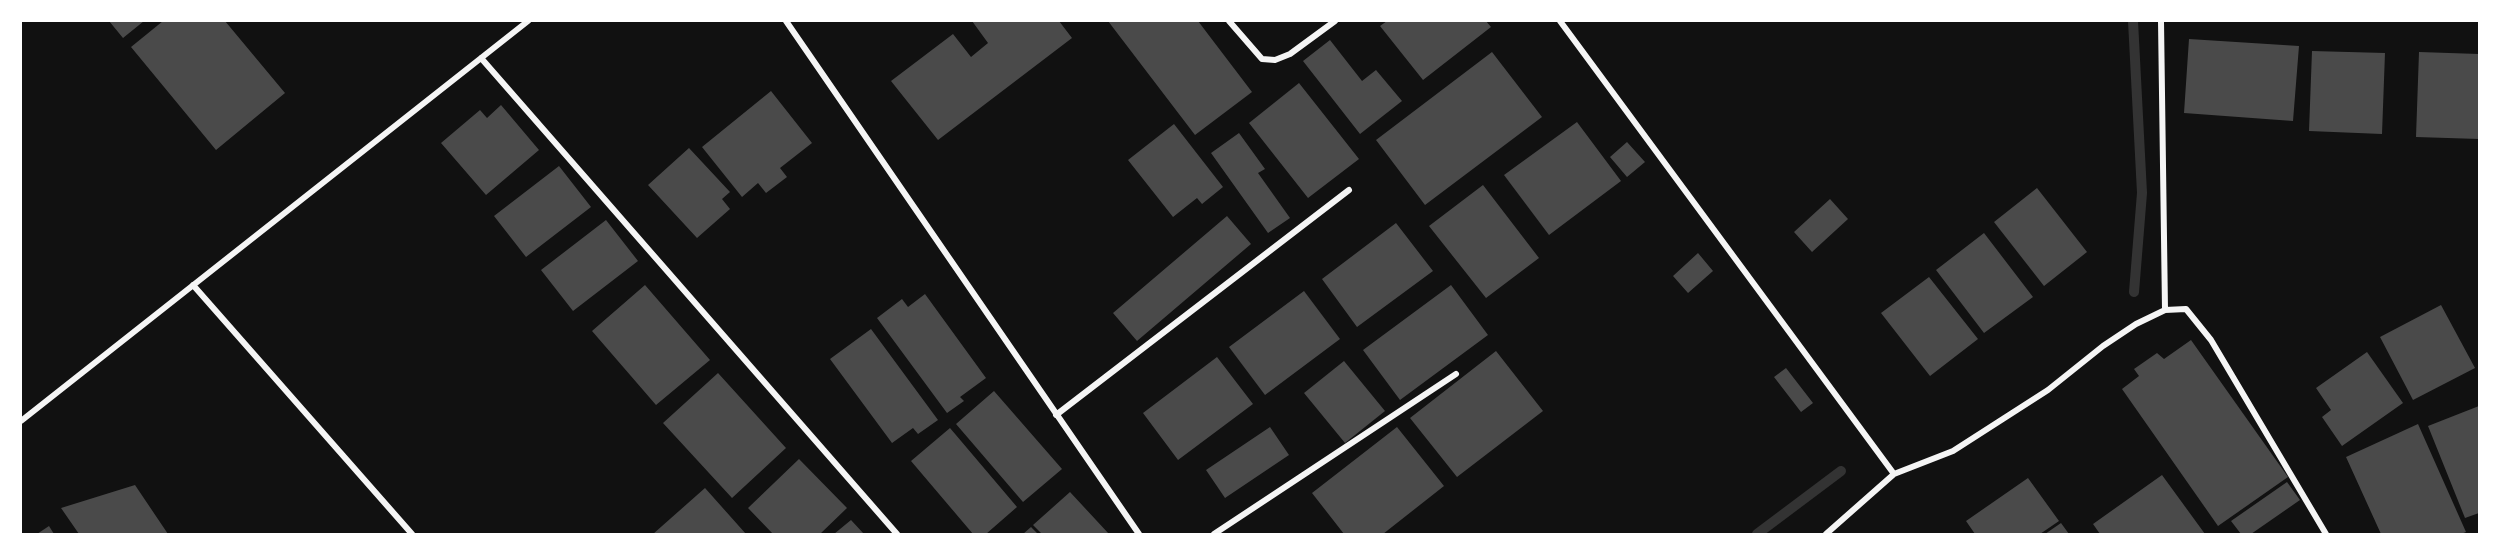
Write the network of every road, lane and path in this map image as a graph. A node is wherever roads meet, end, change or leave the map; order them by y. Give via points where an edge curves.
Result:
1 (528, 21) edge
2 (786, 21) edge
3 (1229, 21) edge
4 (1335, 21) edge
5 (1560, 21) edge
6 (2162, 21) edge
7 (481, 58) junction
8 (1349, 190) dead end
9 (193, 285) junction
10 (2165, 310) junction
11 (1456, 374) dead end
12 (1056, 416) junction
13 (21, 421) edge
14 (1894, 474) junction
15 (412, 534) edge
16 (897, 534) edge
17 (1139, 534) edge
18 (1214, 534) edge
19 (1826, 534) edge
20 (2326, 534) edge

1 - 7 street
2 - 12 street
3 - 4 street via 1262,59 1275,60 1290,54
5 - 14 street
6 - 10 street
7 - 9 street
7 - 16 street
8 - 12 street
9 - 13 street
9 - 15 street
10 - 14 street via 2111,340 2048,390 1953,451
10 - 20 street via 2186,309 2211,340
11 - 18 street
12 - 17 street
14 - 19 street

